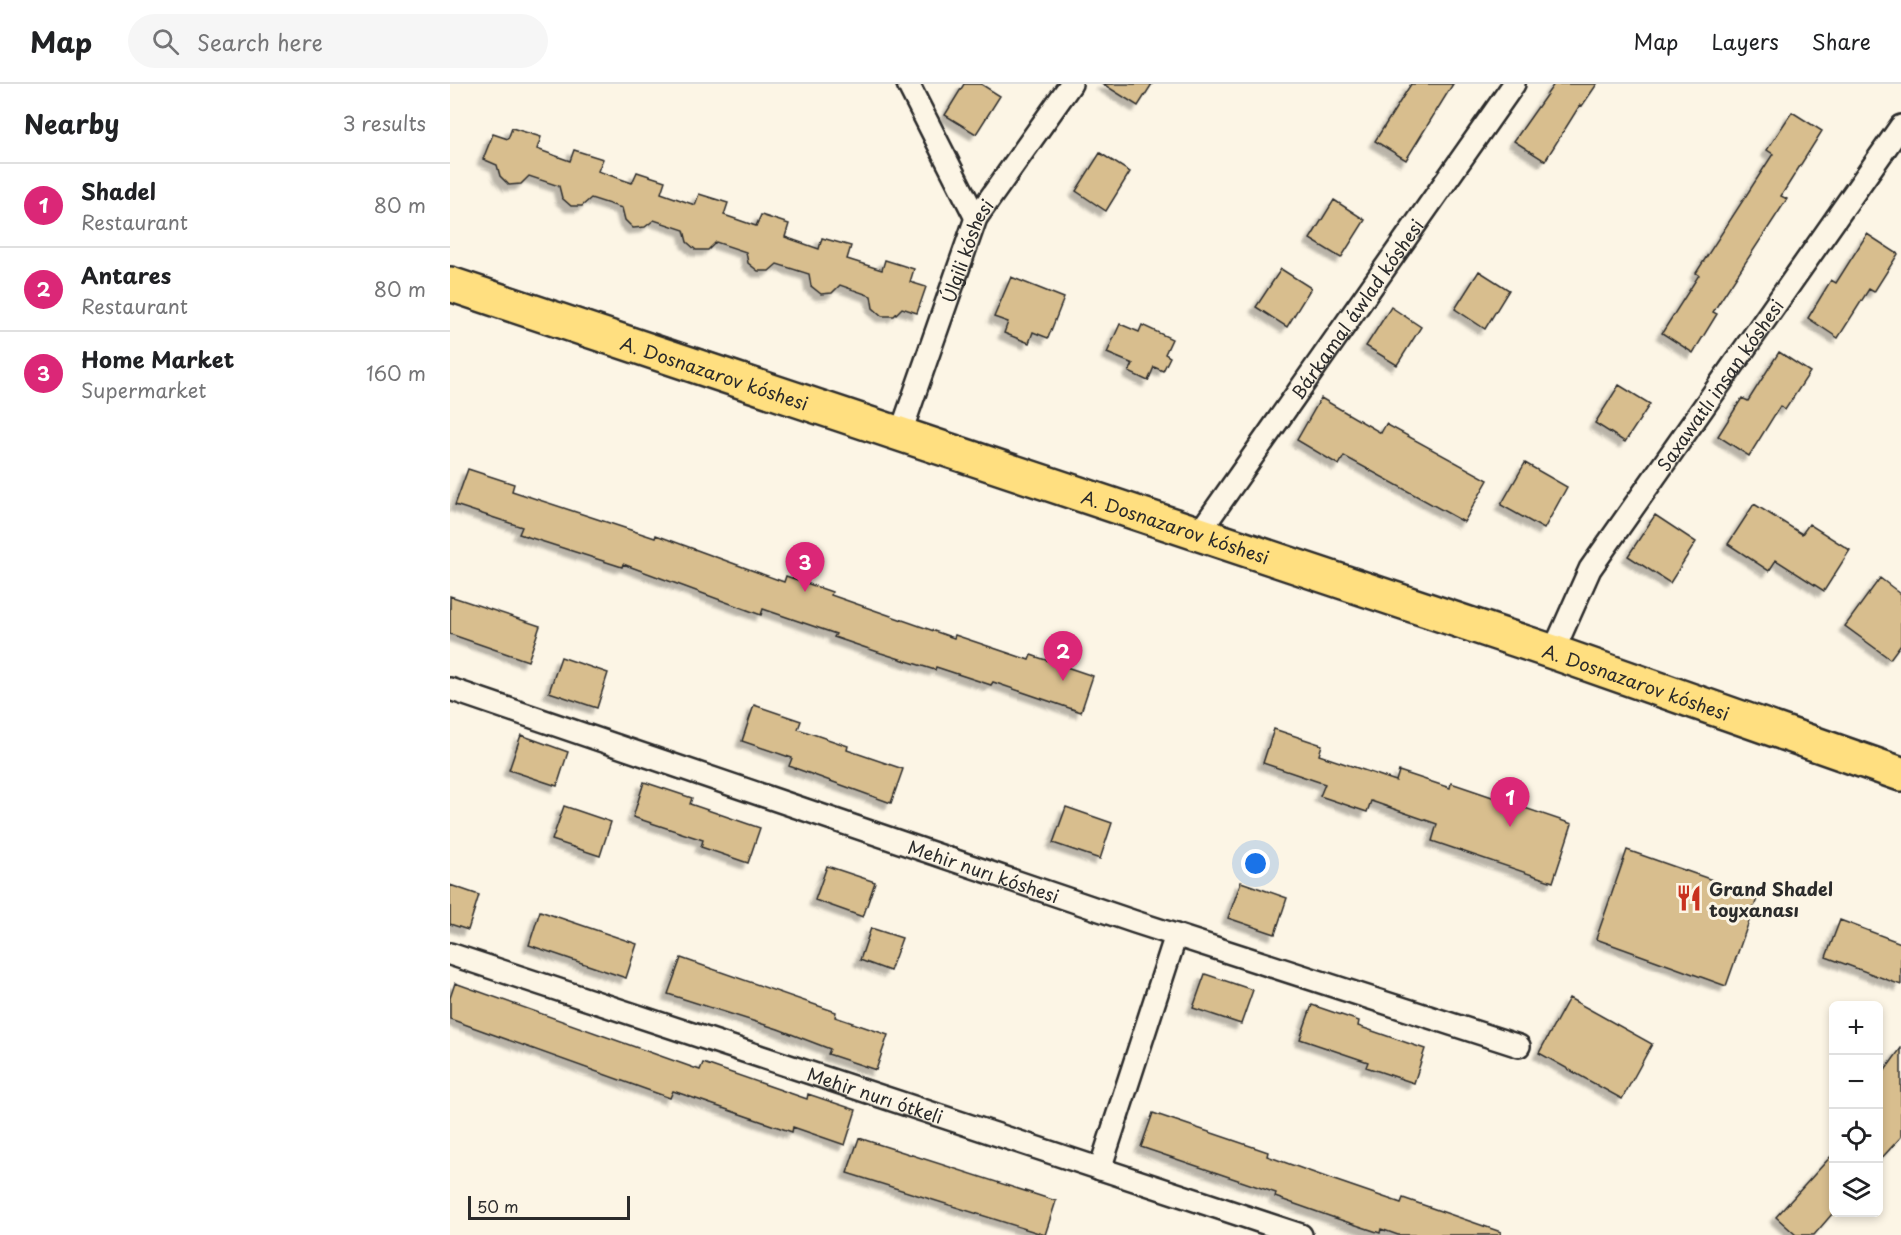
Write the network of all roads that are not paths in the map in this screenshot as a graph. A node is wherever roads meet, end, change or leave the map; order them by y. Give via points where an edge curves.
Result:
1 (908, 84) edge
2 (1071, 84) edge
3 (1514, 84) edge
4 (1901, 126) edge
5 (976, 218) junction
6 (450, 284) edge
7 (900, 435) junction
8 (1199, 534) junction
9 (1553, 652) junction
10 (450, 689) edge
11 (1901, 772) edge
12 (1176, 935) junction
13 (450, 954) edge
14 (1519, 1046) dead end
15 (1100, 1169) junction
16 (1301, 1235) edge

1 - 5 street
2 - 5 street, Úlgili kóshesi
3 - 8 street, Bárkamal áwlad kóshesi
4 - 9 street, Saxawatlı insan kóshesi via 1590,570
5 - 7 street, Úlgili kóshesi
6 - 7 main road, A. Dosnazarov kóshesi
7 - 8 main road, A. Dosnazarov kóshesi
8 - 9 main road, A. Dosnazarov kóshesi
9 - 11 main road, A. Dosnazarov kóshesi
10 - 12 street, Mehir nurı kóshesi
12 - 14 street, Mehir nurı kóshesi
12 - 15 street
13 - 15 street, Mehir nurı ótkeli
15 - 16 street, Mehir nurı ótkeli

